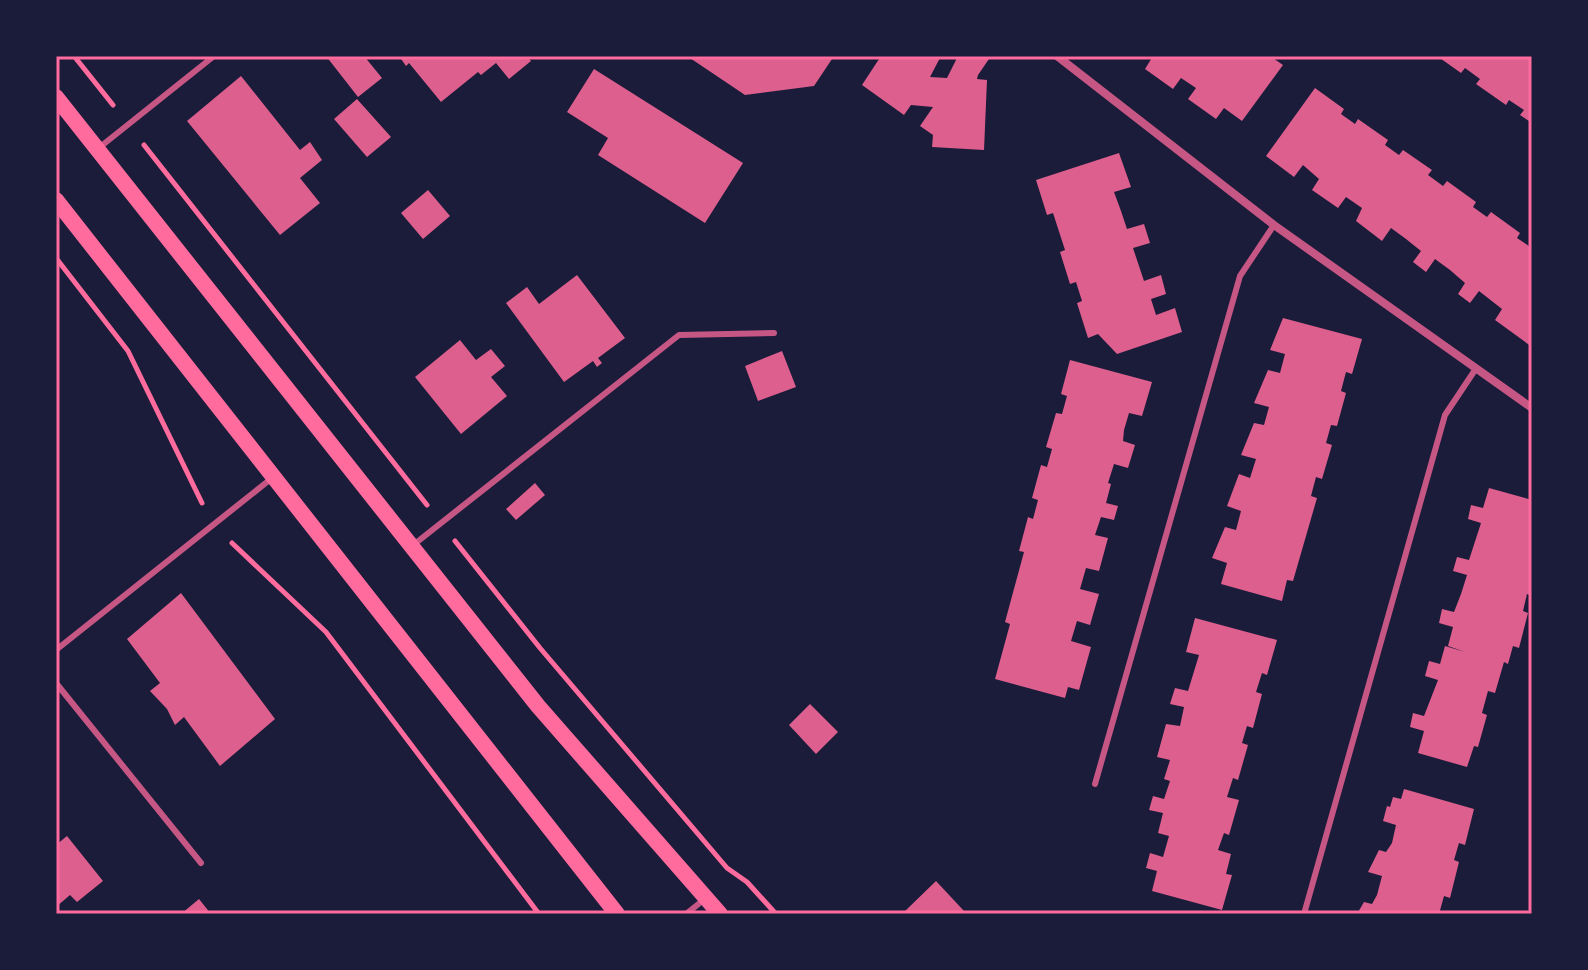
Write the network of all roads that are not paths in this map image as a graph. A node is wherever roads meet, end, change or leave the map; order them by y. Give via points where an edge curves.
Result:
1 (214, 56) edge
2 (1057, 56) edge
3 (56, 97) edge
4 (97, 149) junction
5 (56, 200) edge
6 (1274, 225) junction
7 (774, 333) dead end
8 (1475, 370) junction
9 (1532, 408) edge
10 (273, 477) junction
11 (412, 546) junction
12 (56, 650) edge
13 (56, 683) edge
14 (1095, 784) dead end
15 (201, 863) dead end
16 (706, 898) junction
17 (617, 914) edge
18 (686, 914) edge
19 (720, 914) edge
20 (1304, 914) edge

1 - 4 lane
2 - 6 street
3 - 4 main road
4 - 11 main road
5 - 10 main road
6 - 8 street
6 - 14 lane via 1240,276
7 - 11 lane via 679,335
8 - 9 street
8 - 20 lane via 1445,415
10 - 12 lane
10 - 17 main road
11 - 16 main road via 538,706
13 - 15 lane
16 - 18 lane
16 - 19 main road

